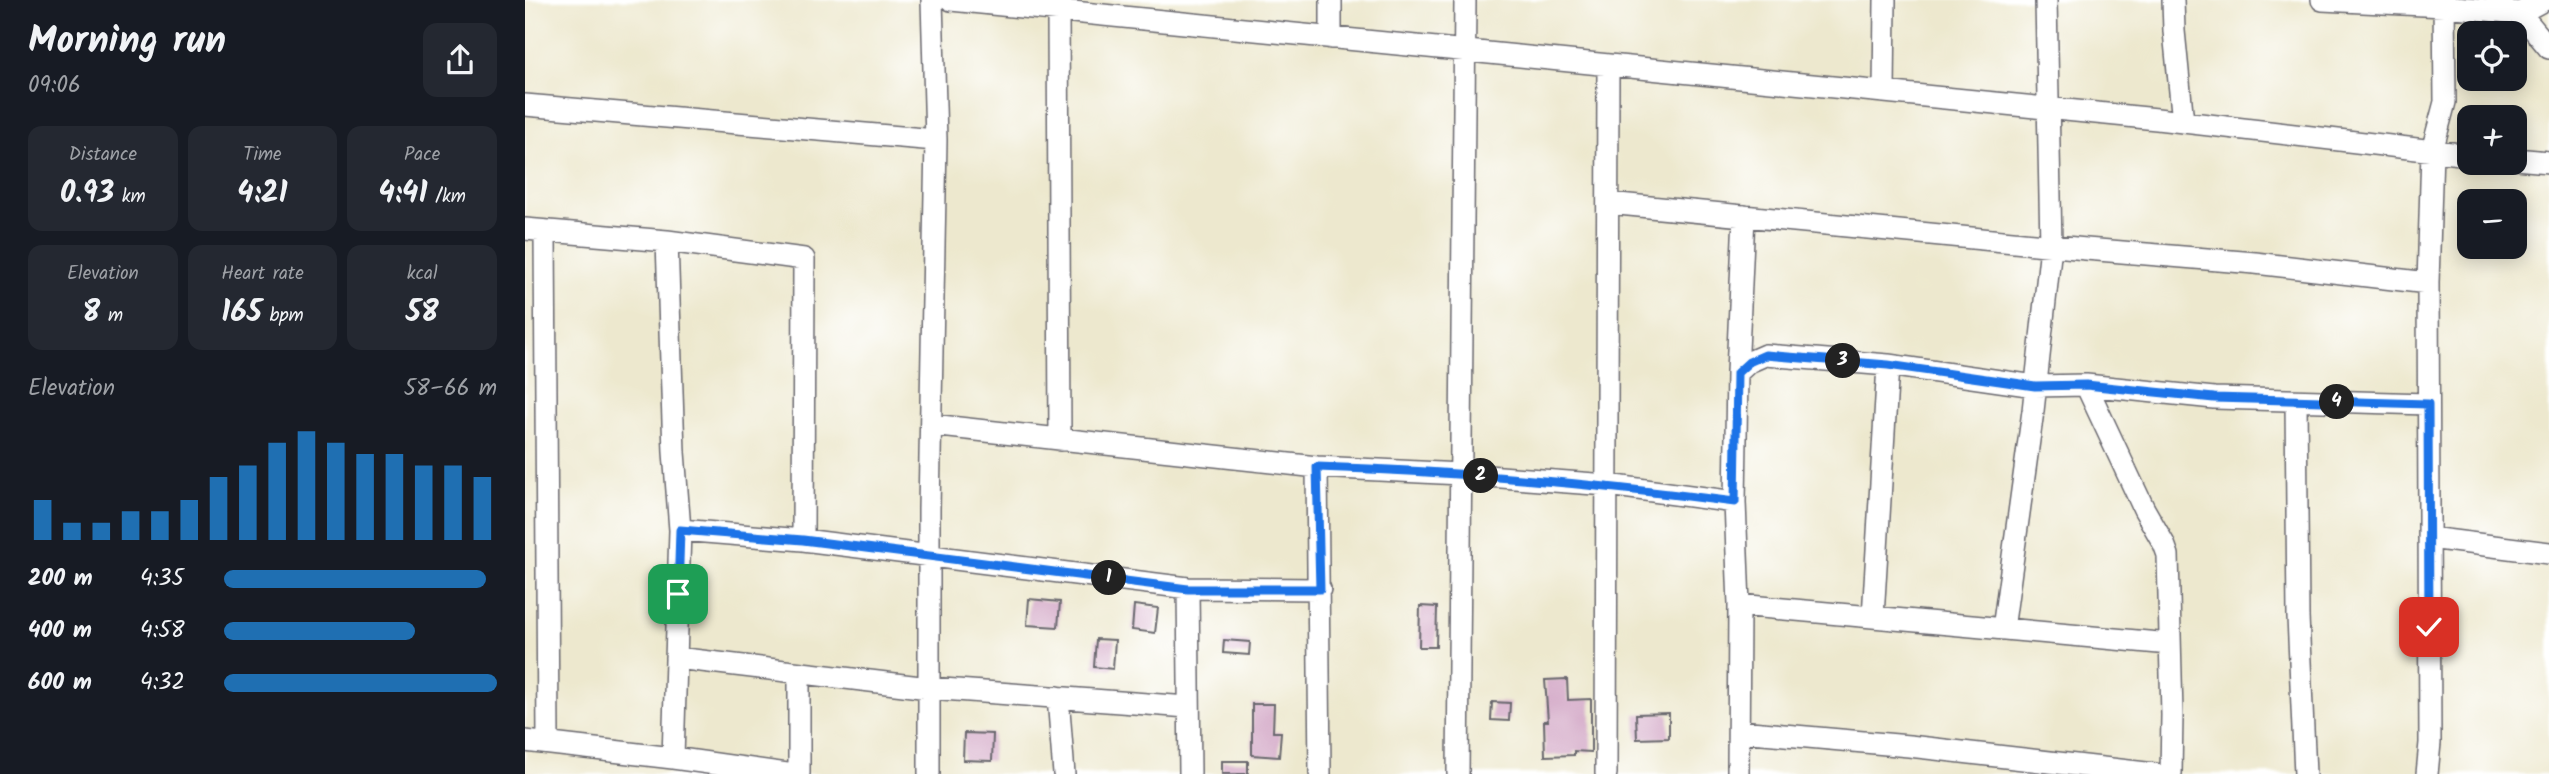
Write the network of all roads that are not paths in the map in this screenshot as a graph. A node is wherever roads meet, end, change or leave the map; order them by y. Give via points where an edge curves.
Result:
1 (932, 0) edge
2 (951, 0) edge
3 (1331, 0) edge
4 (1465, 0) edge
5 (1885, 0) edge
6 (2046, 0) edge
7 (2173, 0) edge
8 (2322, 0) edge
9 (2544, 0) edge
10 (2444, 3) edge
11 (1058, 10) junction
12 (2520, 13) junction
13 (1331, 38) junction
14 (2549, 48) edge
15 (1465, 52) junction
16 (1608, 65) junction
17 (1884, 92) junction
18 (525, 105) edge
19 (2047, 109) junction
20 (2183, 122) junction
21 (936, 140) junction
22 (2432, 151) junction
23 (2457, 154) edge
24 (2527, 160) edge
25 (2549, 162) edge
26 (1608, 203) junction
27 (1744, 216) junction
28 (535, 230) edge
29 (667, 241) junction
30 (2051, 246) junction
31 (2428, 283) junction
32 (1888, 365) junction
33 (1737, 373) junction
34 (2086, 385) junction
35 (2035, 386) junction
36 (2295, 401) junction
37 (2428, 404) junction
38 (931, 425) junction
39 (1060, 440) junction
40 (1317, 467) junction
41 (1461, 474) junction
42 (1608, 485) junction
43 (1735, 502) junction
44 (680, 530) junction
45 (2429, 538) junction
46 (803, 540) junction
47 (2549, 553) edge
48 (930, 556) junction
49 (1188, 589) junction
50 (1320, 589) junction
51 (1739, 605) junction
52 (1873, 617) junction
53 (2003, 629) junction
54 (2169, 644) junction
55 (675, 658) junction
56 (799, 673) junction
57 (929, 688) junction
58 (1058, 697) junction
59 (1188, 707) junction
60 (1738, 731) junction
61 (525, 741) edge
62 (548, 743) junction
63 (673, 758) junction
64 (2037, 767) edge
65 (787, 774) edge
66 (799, 774) edge
67 (929, 774) edge
68 (1064, 774) edge
69 (1190, 774) edge
70 (1319, 774) edge
71 (1458, 774) edge
72 (1606, 774) edge
73 (1738, 774) edge
74 (2155, 774) edge
75 (2171, 774) edge
76 (2305, 774) edge
77 (2427, 774) edge

1 - 21 street
2 - 11 street
3 - 13 street
4 - 15 street
5 - 17 street
6 - 19 street
7 - 20 street
8 - 10 street
9 - 12 street
10 - 12 street
10 - 22 street via 2445,102
11 - 13 street
11 - 39 street
12 - 14 street
13 - 15 street
15 - 16 street
15 - 41 street
16 - 17 street
16 - 26 street
17 - 19 street
18 - 21 street
19 - 20 street
19 - 30 street
20 - 22 street
21 - 38 street
22 - 23 street
22 - 31 street
24 - 25 street
26 - 27 street
26 - 42 street
27 - 30 street
27 - 33 street
28 - 29 street
28 - 62 street
29 - 44 street
29 - 46 street via 804,259
30 - 31 street
30 - 35 street
31 - 37 street
32 - 33 street via 1765,355
32 - 35 street
32 - 52 street
33 - 43 street
34 - 35 street
34 - 36 street
34 - 54 street via 2168,555
35 - 53 street
36 - 37 street
36 - 76 street
37 - 45 street
38 - 39 street
38 - 48 street
39 - 40 street
40 - 41 street
40 - 50 street
41 - 42 street
41 - 71 street
42 - 43 street
42 - 72 street
43 - 51 street
44 - 46 street
44 - 55 street
45 - 47 street
45 - 77 street
46 - 48 street
48 - 49 street
48 - 57 street
49 - 50 street
49 - 59 street
50 - 70 street
51 - 52 street
51 - 60 street
52 - 53 street
53 - 54 street
54 - 75 street
55 - 56 street
55 - 63 street
56 - 57 street
56 - 66 street
57 - 58 street
57 - 67 street
58 - 59 street
58 - 68 street
59 - 69 street
60 - 64 street via 1909,746
60 - 73 street
61 - 62 street
62 - 63 street
63 - 65 street
64 - 74 street

